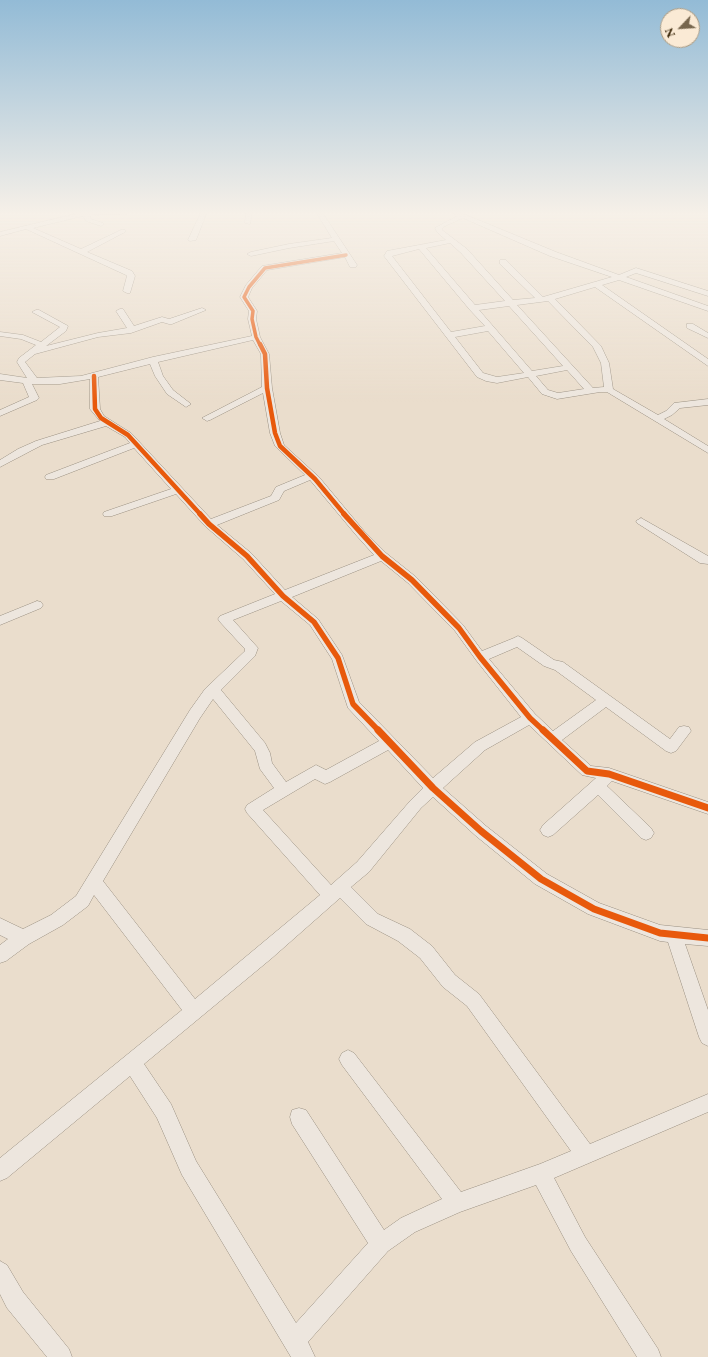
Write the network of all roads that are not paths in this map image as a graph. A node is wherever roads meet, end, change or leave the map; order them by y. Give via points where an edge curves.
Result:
1 (131, 275) edge
2 (259, 275) edge
3 (403, 275) edge
4 (445, 275) edge
5 (486, 275) edge
6 (518, 275) edge
7 (616, 275) edge
8 (625, 275) edge
9 (652, 275) edge
10 (621, 277) junction
11 (596, 284) junction
12 (127, 291) dead end
13 (708, 294) edge
14 (546, 299) junction
15 (511, 302) junction
16 (473, 308) junction
17 (708, 309) edge
18 (202, 310) dead end
19 (120, 311) dead end
20 (36, 312) dead end
21 (690, 326) dead end
22 (490, 328) junction
23 (132, 329) junction
24 (0, 334) edge
25 (449, 334) junction
26 (708, 336) edge
27 (256, 337) junction
28 (42, 345) junction
29 (33, 352) junction
30 (153, 360) junction
31 (708, 363) edge
32 (570, 367) junction
33 (529, 374) junction
34 (94, 376) junction
35 (0, 377) edge
36 (30, 381) junction
37 (267, 388) junction
38 (609, 390) junction
39 (591, 391) junction
40 (708, 402) edge
41 (186, 404) dead end
42 (0, 414) edge
43 (207, 418) dead end
44 (656, 419) junction
45 (108, 422) junction
46 (136, 444) junction
47 (708, 450) edge
48 (0, 464) edge
49 (312, 476) junction
50 (50, 477) dead end
51 (177, 490) junction
52 (108, 514) dead end
53 (641, 521) dead end
54 (209, 524) junction
55 (382, 556) junction
56 (708, 560) edge
57 (283, 596) junction
58 (37, 605) dead end
59 (0, 621) edge
60 (480, 657) junction
61 (213, 690) junction
62 (606, 700) junction
63 (530, 718) junction
64 (684, 731) dead end
65 (553, 739) junction
66 (389, 742) junction
67 (609, 774) junction
68 (598, 786) junction
69 (432, 788) junction
70 (284, 790) junction
71 (708, 808) edge
72 (548, 830) dead end
73 (646, 833) dead end
74 (94, 882) junction
75 (335, 892) junction
76 (0, 926) edge
77 (674, 934) junction
78 (23, 938) junction
79 (708, 938) edge
80 (0, 955) edge
81 (194, 1012) junction
82 (708, 1037) edge
83 (348, 1059) dead end
84 (132, 1062) junction
85 (708, 1103) edge
86 (299, 1117) dead end
87 (586, 1154) junction
88 (0, 1171) edge
89 (541, 1174) junction
90 (457, 1203) junction
91 (381, 1244) junction
92 (0, 1272) edge
93 (299, 1349) edge
94 (61, 1357) edge
95 (650, 1357) edge

1 - 12 street
2 - 27 street via 244,296 253,311
3 - 25 street
4 - 16 street
5 - 15 street
6 - 14 street
7 - 10 street
8 - 10 street
9 - 13 street
10 - 11 street
10 - 17 street
11 - 14 street
11 - 31 street
14 - 15 street
14 - 38 street via 597,346 605,363
15 - 16 street
15 - 32 street
16 - 22 street
18 - 23 street via 175,321 162,319
19 - 23 street
20 - 28 street via 64,326 64,329
21 - 26 street
22 - 25 street
22 - 33 street
23 - 29 street
24 - 28 street via 23,337
25 - 33 street via 480,374 488,379 498,380
27 - 30 street
27 - 37 street via 265,354
28 - 29 street
29 - 36 street via 21,362
30 - 34 street
30 - 41 street via 159,376 170,392
32 - 33 street
32 - 39 street
33 - 39 street via 550,395
34 - 36 street via 60,382
34 - 45 street via 95,409 101,418
35 - 36 street
36 - 42 street via 34,398
37 - 43 street
37 - 49 street via 275,434 280,446
38 - 39 street
38 - 44 street
40 - 44 street via 677,406 670,413
44 - 47 street
45 - 46 street via 128,435
45 - 48 street via 39,443
46 - 50 street
46 - 51 street
49 - 54 street via 280,489 275,498
49 - 55 street
51 - 52 street
51 - 54 street
53 - 56 street via 704,560
54 - 57 street via 247,556
55 - 57 street
55 - 60 street via 412,580 454,623
57 - 61 street via 224,619 252,648 251,653
57 - 66 street via 314,622 338,658 353,704
58 - 59 street
60 - 62 street via 518,641 549,663 558,665
60 - 63 street
61 - 70 street via 260,747 265,765
61 - 74 street via 195,714
62 - 64 street via 671,748
62 - 65 street
63 - 65 street
63 - 69 street via 480,746
65 - 67 street via 587,771
66 - 69 street
66 - 70 street via 325,778 316,771
67 - 68 street
67 - 71 street
68 - 72 street
68 - 73 street
69 - 75 street via 363,867
69 - 77 street via 541,879 594,909 660,932
70 - 75 street via 252,809
74 - 78 street via 82,901 58,920
74 - 81 street
75 - 81 street
75 - 87 street via 372,919 404,934 426,952 448,981 473,1000
76 - 78 street
77 - 79 street
77 - 82 street
78 - 80 street
81 - 84 street
83 - 90 street
84 - 88 street
84 - 93 street via 164,1111 190,1168
85 - 87 street
86 - 91 street
87 - 89 street
89 - 90 street
89 - 95 street via 578,1244
90 - 91 street via 408,1225
91 - 93 street
92 - 94 street via 15,1300

